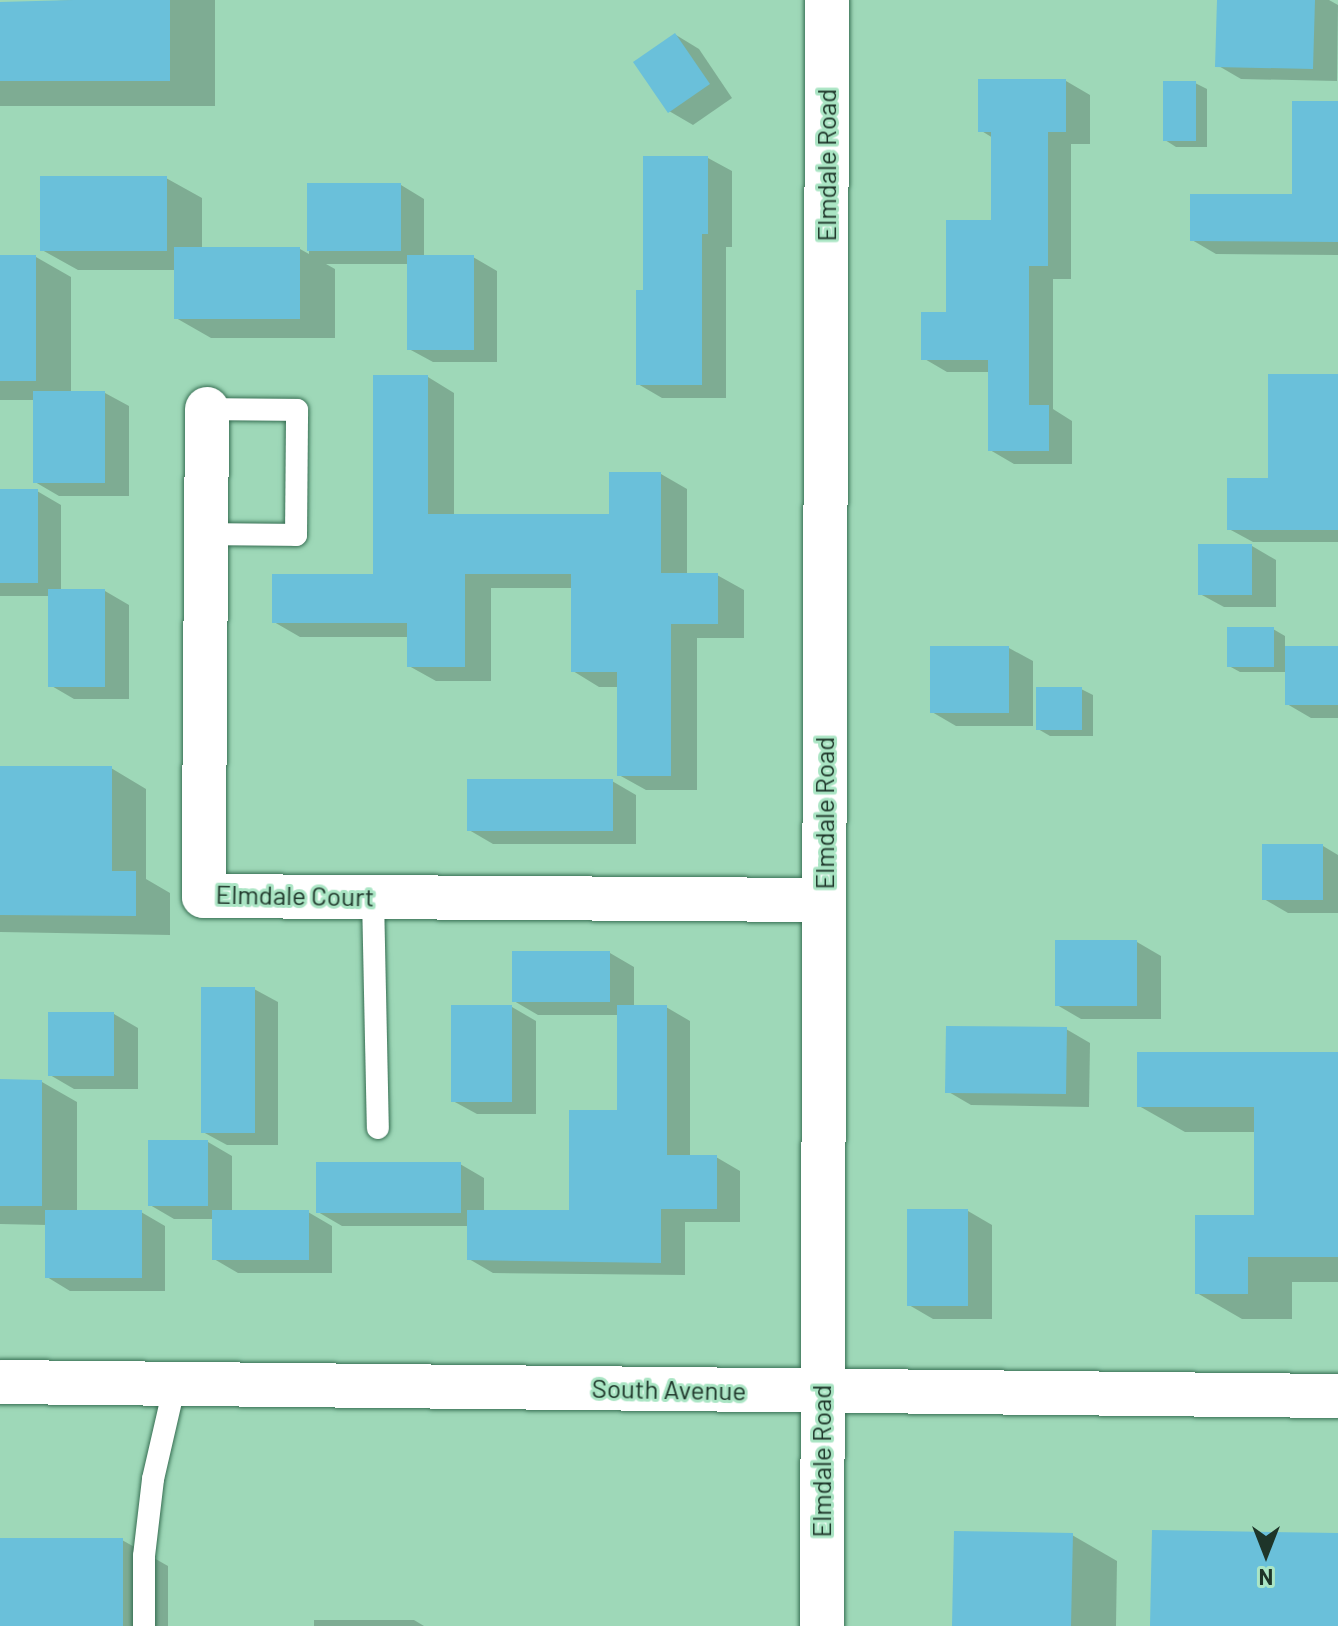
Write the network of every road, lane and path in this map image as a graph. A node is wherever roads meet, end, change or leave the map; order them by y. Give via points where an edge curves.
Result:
1 (827, 0) edge
2 (207, 409) joint
3 (206, 534) junction
4 (373, 897) junction
5 (823, 900) junction
6 (378, 1128) dead end
7 (0, 1382) edge
8 (175, 1384) junction
9 (821, 1391) junction
10 (1338, 1396) edge
11 (144, 1626) edge
12 (822, 1626) edge

1 - 5 street, Elmdale Road
2 - 3 street, Elmdale Court
2 - 3 lane via 297,410 296,535
3 - 4 street, Elmdale Court via 204,896
4 - 5 street, Elmdale Court
4 - 6 lane
5 - 9 street, Elmdale Road
7 - 8 street, South Avenue
8 - 9 street, South Avenue
8 - 11 lane via 153,1479 144,1556
9 - 10 street, South Avenue
9 - 12 street, Elmdale Road

